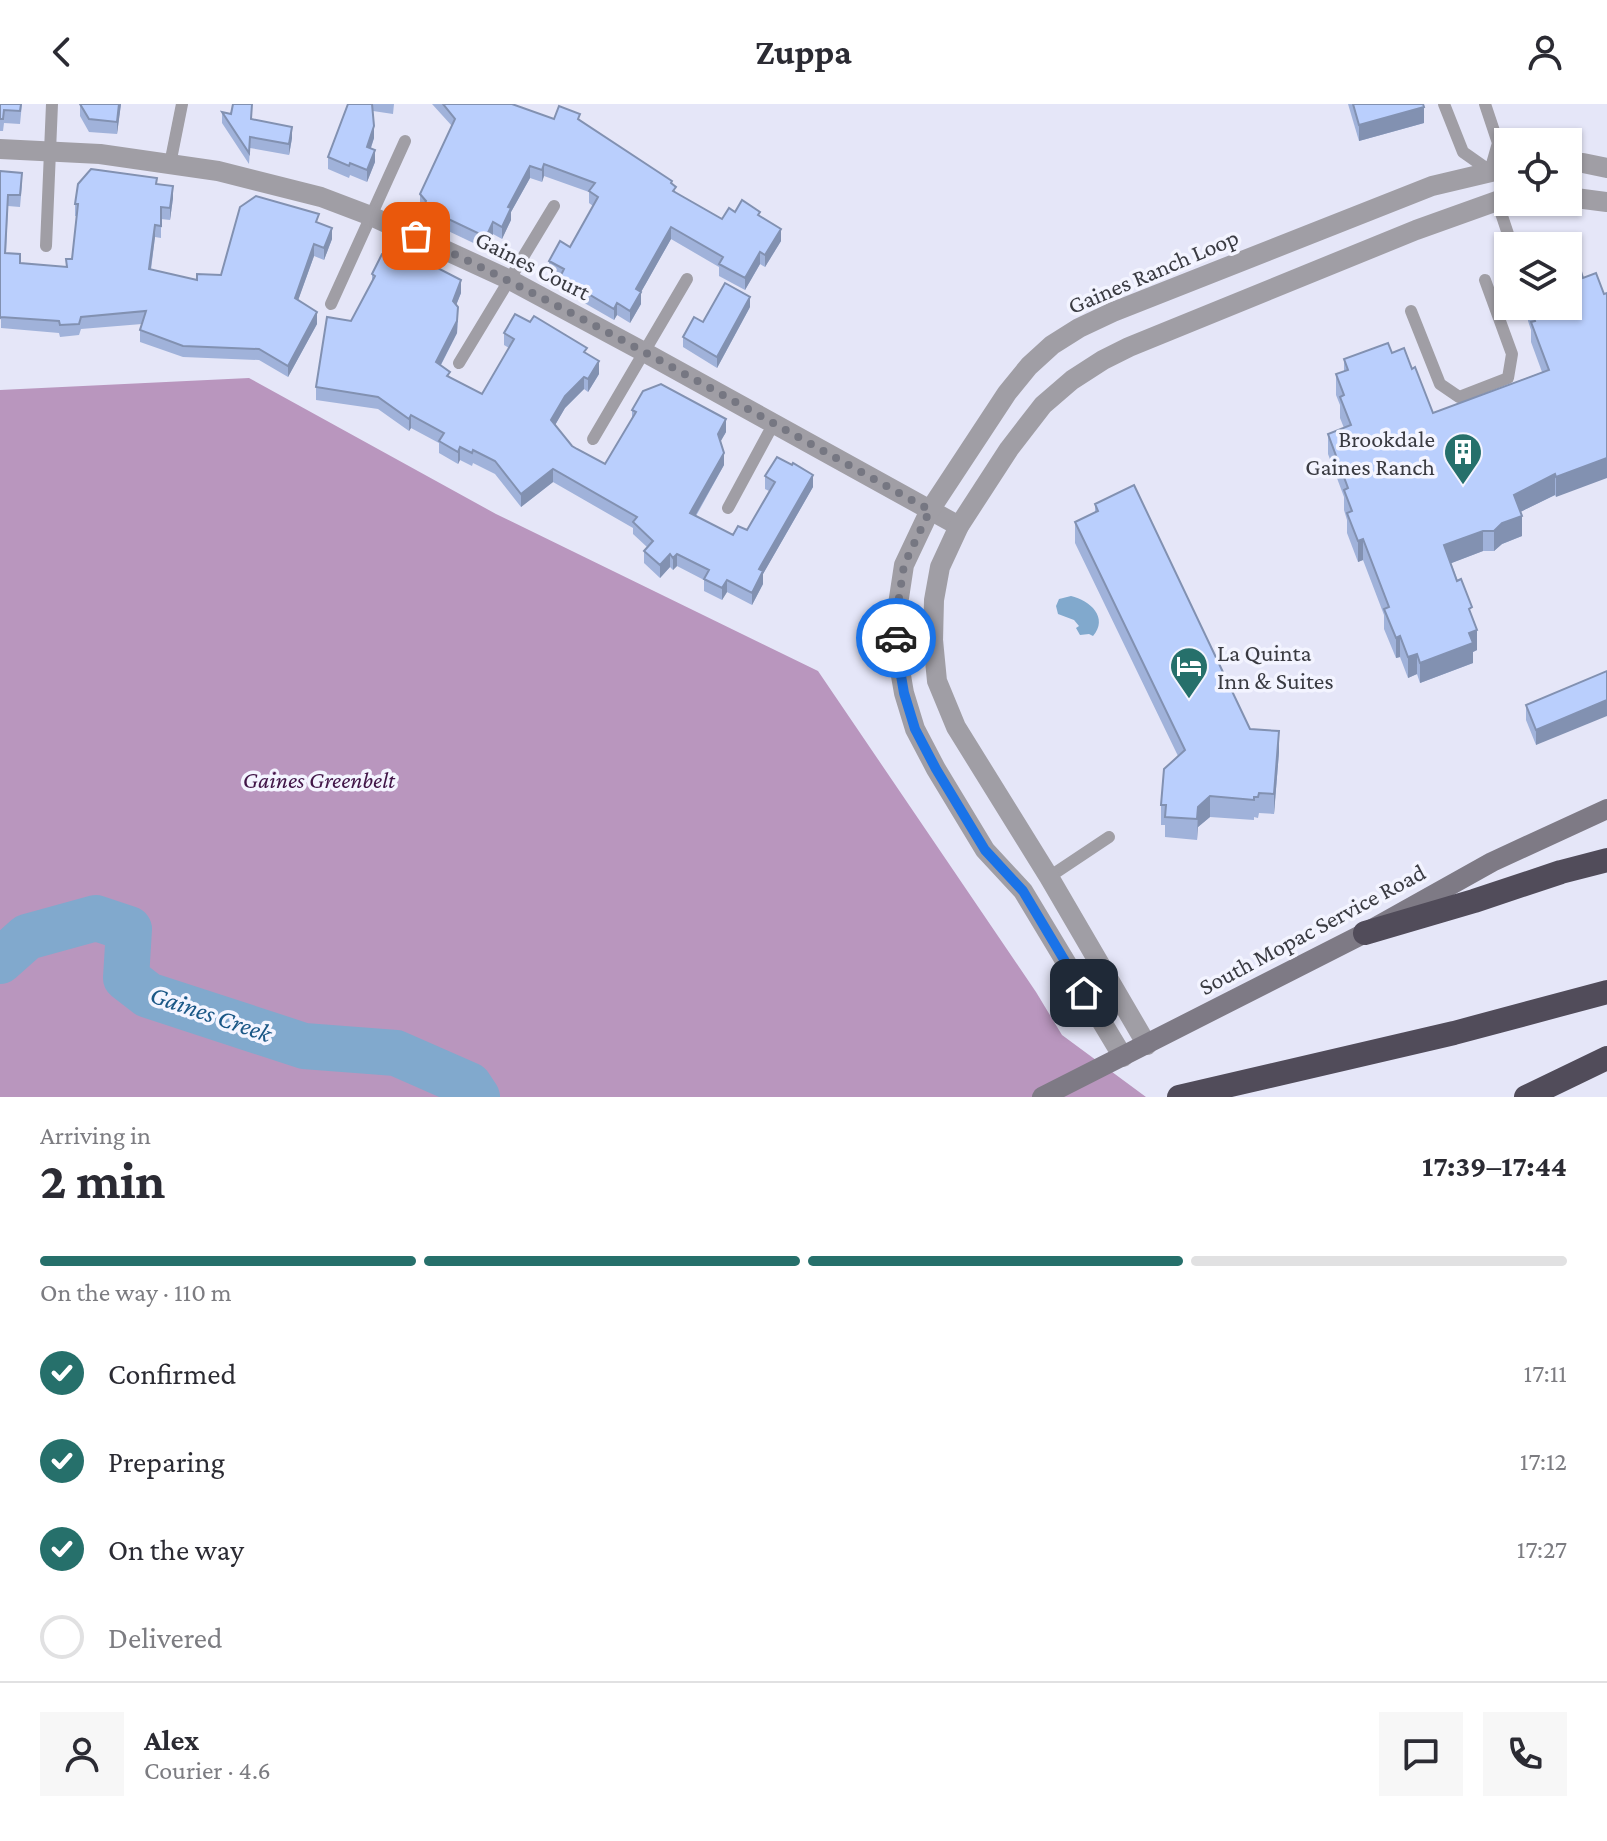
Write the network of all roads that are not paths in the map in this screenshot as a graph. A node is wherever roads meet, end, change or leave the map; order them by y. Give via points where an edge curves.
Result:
1 (52, 104) edge
2 (182, 104) edge
3 (1444, 104) edge
4 (1485, 104) edge
5 (1494, 131) edge
6 (405, 141) dead end
7 (0, 149) edge
8 (50, 151) junction
9 (1582, 163) edge
10 (170, 164) junction
11 (1494, 168) edge
12 (1607, 168) edge
13 (1494, 171) edge
14 (1582, 198) edge
15 (1607, 202) edge
16 (1494, 204) edge
17 (554, 206) dead end
18 (371, 216) junction
19 (46, 246) dead end
20 (687, 279) dead end
21 (510, 280) junction
22 (1485, 280) dead end
23 (331, 304) dead end
24 (1411, 311) dead end
25 (644, 352) junction
26 (459, 363) dead end
27 (774, 423) junction
28 (593, 439) dead end
29 (728, 508) dead end
30 (930, 510) junction
31 (959, 526) junction
32 (1607, 809) edge
33 (1109, 837) dead end
34 (1607, 860) edge
35 (1049, 877) junction
36 (1023, 891) junction
37 (1365, 933) junction
38 (1607, 992) edge
39 (1147, 1045) junction
40 (1123, 1057) junction
41 (1607, 1058) edge
42 (1042, 1097) edge
43 (1179, 1097) edge
44 (1526, 1097) edge

1 - 8 lane
2 - 10 lane
3 - 11 lane via 1463,152
4 - 5 lane
6 - 18 lane
7 - 8 street, Gaines Court
8 - 10 street, Gaines Court
8 - 19 lane
9 - 12 street
10 - 18 street, Gaines Court via 321,197
13 - 30 street, Gaines Ranch Loop via 1432,186 1079,328 1029,366
14 - 15 street
16 - 31 street via 1416,230 1103,360 1043,405
17 - 21 lane
18 - 21 street, Gaines Court
18 - 23 lane
20 - 25 lane
21 - 25 street, Gaines Court
21 - 26 lane
22 - 24 lane via 1512,354 1508,378 1459,397 1440,384
25 - 27 street, Gaines Court
25 - 28 lane
27 - 29 lane
27 - 30 street, Gaines Court
30 - 31 street, Gaines Court
30 - 36 street, Gaines Ranch Loop via 904,565 897,611 896,647 904,693 936,769 985,850
31 - 35 street via 940,567 934,600 937,681 956,727
32 - 37 main road, South Mopac Service Road via 1492,862
33 - 35 lane
34 - 37 highway
35 - 36 street
35 - 39 street
36 - 40 street, Gaines Ranch Loop
37 - 39 main road, South Mopac Service Road
38 - 43 highway
39 - 40 main road, South Mopac Service Road
40 - 42 main road, South Mopac Service Road
41 - 44 highway

